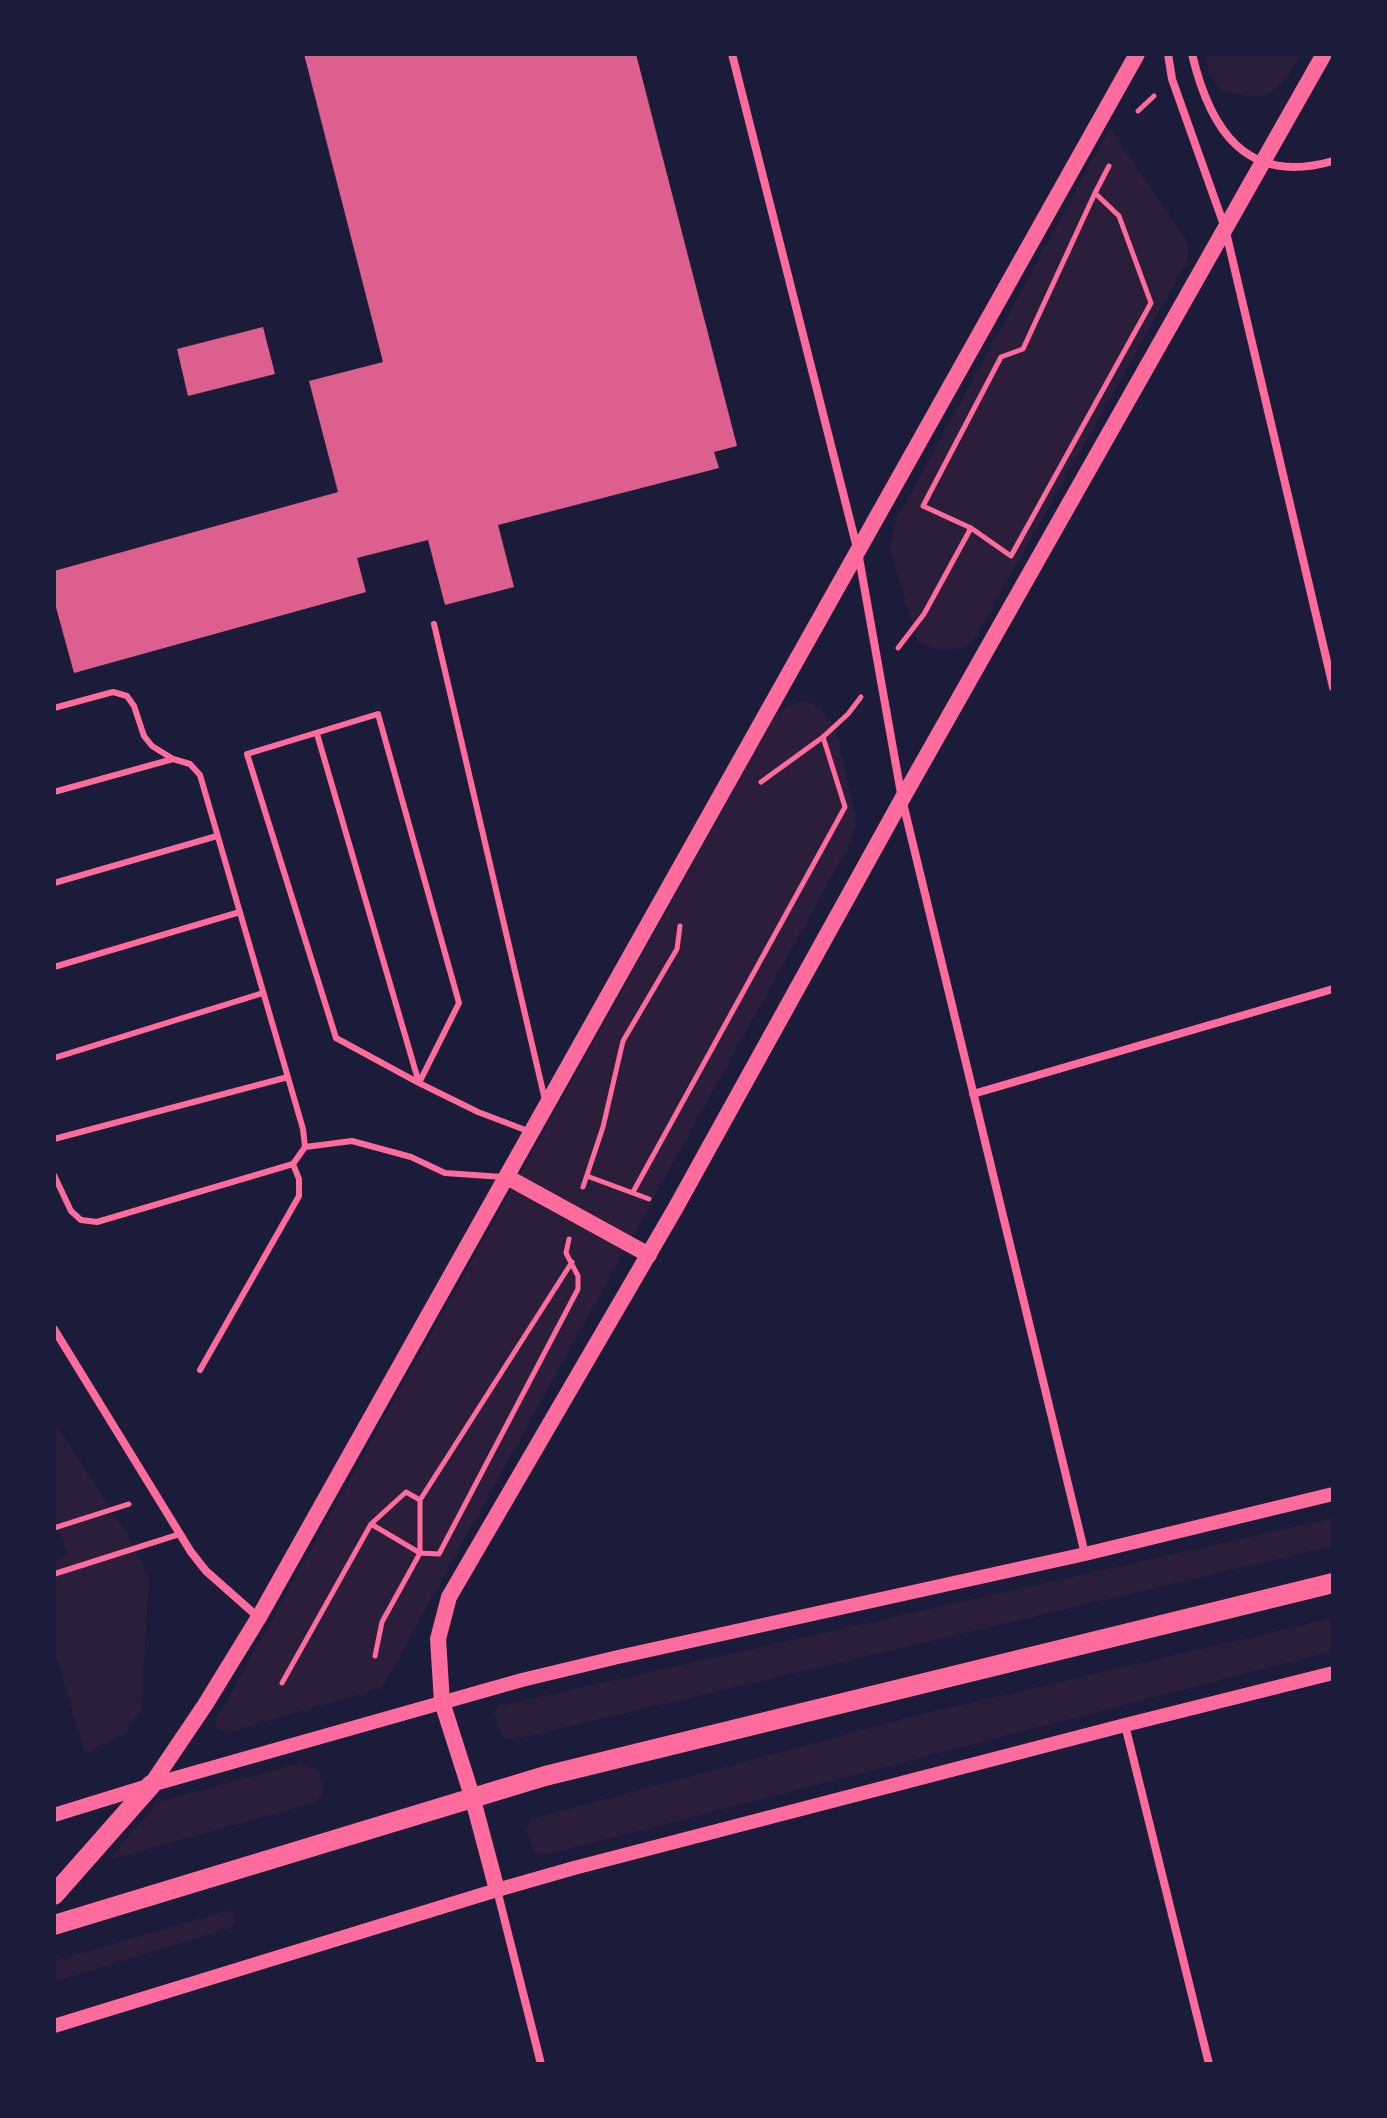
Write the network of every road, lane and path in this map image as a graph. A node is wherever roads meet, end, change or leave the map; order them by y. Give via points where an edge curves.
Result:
1 (732, 54) edge
2 (1137, 54) edge
3 (1168, 54) edge
4 (1192, 54) edge
5 (1324, 54) edge
6 (1172, 79) junction
7 (1136, 113) dead end
8 (1114, 155) dead end
9 (1333, 161) edge
10 (1263, 163) junction
11 (1095, 193) junction
12 (1225, 228) junction
13 (971, 528) junction
14 (858, 552) junction
15 (434, 624) dead end
16 (880, 673) junction
17 (1333, 687) edge
18 (54, 708) edge
19 (317, 734) junction
20 (823, 737) junction
21 (173, 759) junction
22 (756, 786) dead end
23 (54, 792) edge
24 (902, 799) junction
25 (217, 836) junction
26 (54, 883) edge
27 (240, 912) junction
28 (680, 921) dead end
29 (54, 967) edge
30 (1333, 989) edge
31 (263, 993) junction
32 (54, 1058) edge
33 (288, 1077) junction
34 (419, 1083) junction
35 (973, 1094) junction
36 (547, 1107) junction
37 (532, 1133) junction
38 (54, 1139) edge
39 (305, 1147) junction
40 (293, 1164) junction
41 (54, 1175) edge
42 (587, 1176) junction
43 (507, 1177) junction
44 (633, 1192) junction
45 (675, 1209) junction
46 (579, 1217) junction
47 (649, 1255) junction
48 (572, 1262) junction
49 (54, 1329) edge
50 (200, 1370) dead end
51 (1333, 1494) edge
52 (420, 1500) junction
53 (129, 1504) dead end
54 (371, 1524) junction
55 (54, 1528) edge
56 (180, 1534) junction
57 (420, 1553) junction
58 (1085, 1554) junction
59 (54, 1574) edge
60 (1333, 1583) edge
61 (259, 1617) junction
62 (375, 1656) dead end
63 (1333, 1673) edge
64 (282, 1683) dead end
65 (442, 1702) junction
66 (1125, 1725) junction
67 (151, 1785) junction
68 (472, 1796) junction
69 (54, 1815) edge
70 (497, 1890) junction
71 (54, 1895) edge
72 (54, 1925) edge
73 (54, 2026) edge
74 (541, 2064) edge
75 (1209, 2064) edge

1 - 14 street
2 - 14 main road
3 - 6 street
4 - 10 street via 1212,116 1224,134
5 - 10 main road
6 - 7 path
6 - 12 street
8 - 11 path
9 - 10 street via 1302,167
10 - 12 main road
11 - 13 path via 1023,349 1001,357 923,506
11 - 13 path via 1119,216 1151,303 1011,556
12 - 17 street
12 - 24 main road
13 - 16 path via 924,614
14 - 16 street
14 - 36 main road
15 - 36 lane
16 - 20 path
16 - 24 street
18 - 21 lane via 113,692 127,696 144,736
19 - 34 lane
19 - 34 lane via 378,714 459,1003
19 - 34 lane via 247,754 336,1038
20 - 22 path
20 - 44 path via 845,807
21 - 23 lane
21 - 25 lane via 190,764 200,775
24 - 35 street
24 - 45 main road
25 - 26 lane
25 - 27 lane
27 - 29 lane
27 - 31 lane
28 - 42 path via 677,949 623,1041
30 - 35 street
31 - 32 lane
31 - 33 lane
33 - 38 lane
33 - 39 lane
34 - 37 lane
35 - 58 street
36 - 37 main road
37 - 43 main road
39 - 40 lane
39 - 43 lane via 352,1141 411,1157 445,1173
40 - 41 lane via 97,1222 81,1220 71,1211
40 - 50 lane via 299,1196
42 - 44 path
42 - 46 path via 583,1187 588,1195
43 - 46 main road
43 - 61 main road
44 - 45 path
45 - 47 main road
46 - 47 main road
46 - 48 path via 566,1253
47 - 65 main road via 449,1597 438,1639
48 - 52 path
48 - 57 path via 578,1289 499,1441 439,1554
49 - 56 street
51 - 58 street
52 - 54 path via 406,1492
52 - 57 path
53 - 55 path
54 - 57 path
54 - 64 path
56 - 59 lane
56 - 61 street via 206,1571
57 - 62 path via 382,1622
58 - 65 street via 618,1657
60 - 68 main road
61 - 67 main road
63 - 66 street
65 - 67 street
65 - 68 main road
66 - 70 street
66 - 75 street
67 - 69 street
67 - 71 main road
68 - 70 main road
68 - 72 main road
70 - 73 street
70 - 74 street

